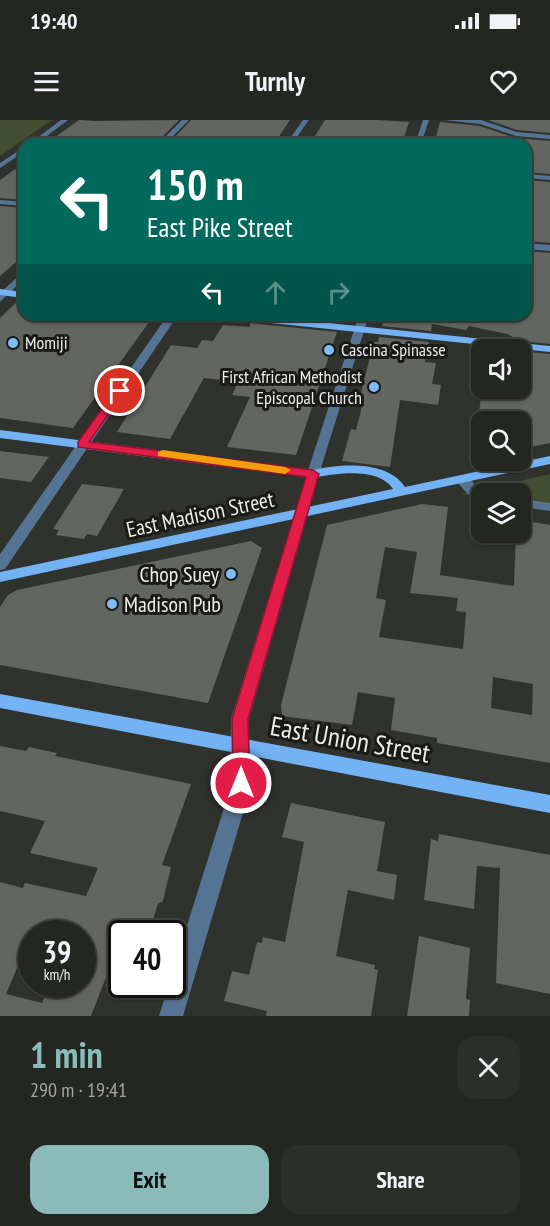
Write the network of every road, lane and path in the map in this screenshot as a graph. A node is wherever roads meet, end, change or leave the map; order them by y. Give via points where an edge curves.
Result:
1 (65, 120) edge
2 (186, 120) edge
3 (306, 120) edge
4 (426, 120) edge
5 (447, 120) edge
6 (550, 137) edge
7 (41, 138) edge
8 (167, 138) edge
9 (293, 138) edge
10 (420, 138) edge
11 (18, 153) edge
12 (0, 166) edge
13 (532, 176) edge
14 (550, 178) edge
15 (0, 202) edge
16 (18, 204) edge
17 (532, 246) edge
18 (550, 248) edge
19 (18, 280) edge
20 (2, 295) edge
21 (18, 295) edge
22 (169, 321) edge
23 (281, 321) edge
24 (362, 321) edge
25 (360, 329) junction
26 (550, 349) edge
27 (0, 434) edge
28 (82, 445) junction
29 (550, 460) edge
30 (313, 474) junction
31 (462, 479) junction
32 (471, 489) edge
33 (402, 492) junction
34 (531, 504) edge
35 (550, 507) edge
36 (301, 514) junction
37 (0, 565) edge
38 (0, 577) edge
39 (0, 701) edge
40 (242, 747) junction
41 (550, 804) edge
42 (171, 1016) edge

1 - 7 street
2 - 8 street
3 - 9 street
4 - 10 street
5 - 6 street via 481,122 512,134
11 - 12 street
13 - 14 street
15 - 16 street
17 - 18 street
19 - 20 street
20 - 21 main road
22 - 28 street
23 - 25 main road
24 - 25 street
25 - 26 main road
25 - 30 street
27 - 28 main road
28 - 30 main road
28 - 37 street
29 - 31 main road, East Madison Street
30 - 33 main road via 331,469 388,476
30 - 36 street
31 - 32 street
31 - 33 main road, East Madison Street
33 - 36 main road, East Madison Street
34 - 35 street
36 - 38 main road, East Madison Street
36 - 40 street via 240,719
39 - 40 main road, East Union Street
40 - 41 main road, East Union Street
40 - 42 street via 240,789

